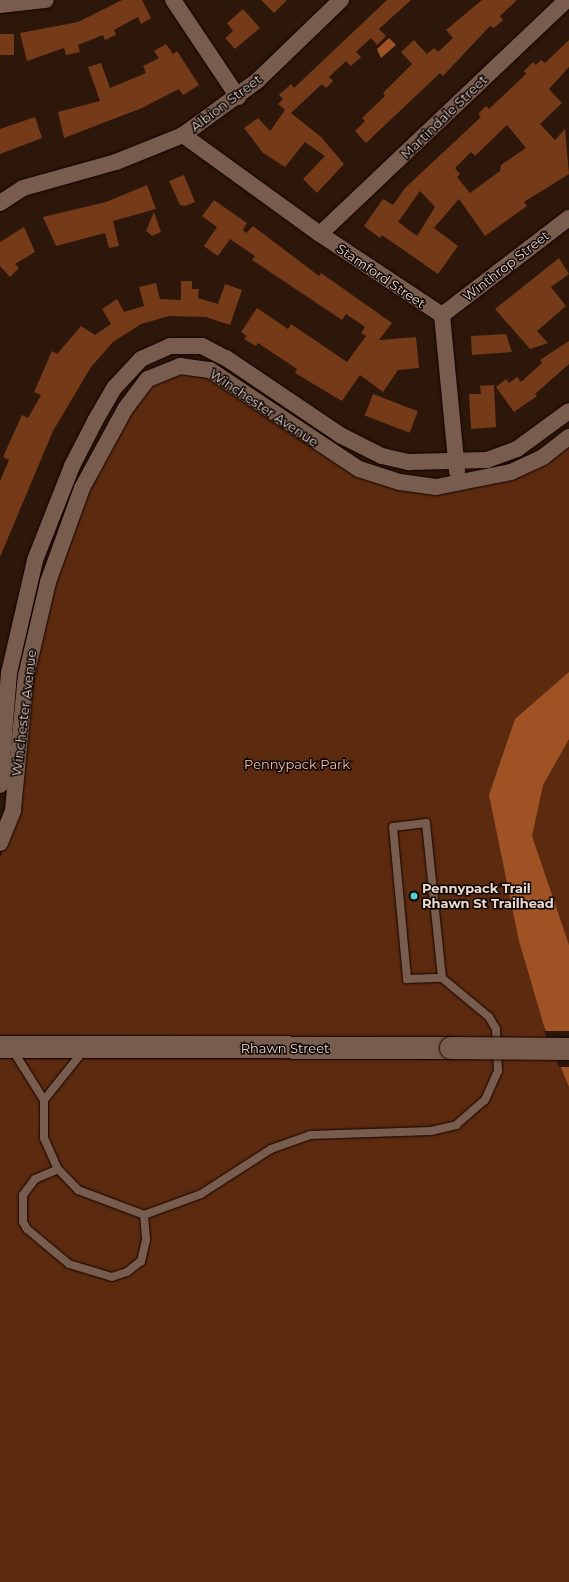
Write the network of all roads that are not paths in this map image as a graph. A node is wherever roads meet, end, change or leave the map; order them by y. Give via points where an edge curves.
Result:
1 (46, 0) edge
2 (174, 0) edge
3 (341, 0) edge
4 (567, 0) edge
5 (0, 5) edge
6 (238, 97) junction
7 (184, 135) junction
8 (0, 203) edge
9 (569, 218) edge
10 (320, 234) junction
11 (442, 314) junction
12 (128, 370) junction
13 (142, 385) junction
14 (569, 411) edge
15 (569, 437) edge
16 (456, 462) junction
17 (458, 484) junction
18 (9, 672) junction
19 (26, 676) junction
20 (0, 785) edge
21 (0, 843) edge
22 (442, 978) junction
23 (6, 1047) edge
24 (86, 1047) junction
25 (569, 1049) edge
26 (44, 1100) junction
27 (58, 1169) junction
28 (144, 1214) junction

1 - 5 street
2 - 6 street
3 - 6 street, Albion Street
4 - 10 street, Martindale Street
6 - 7 street, Albion Street
7 - 8 street, Albion Street via 116,162 23,188
7 - 10 street, Stamford Street
9 - 11 street, Winthrop Street
10 - 11 street, Stamford Street
11 - 16 street
12 - 13 street
12 - 16 street, Winchester Avenue via 141,359 170,346 202,346 361,447 409,462
12 - 18 street, Winchester Avenue via 95,421 53,511 35,560
13 - 17 street, Winchester Avenue via 180,366 210,370 360,469 400,482 436,487
13 - 19 street, Winchester Avenue via 105,444 66,527 48,582
14 - 16 street, Winchester Avenue via 516,449 487,460
15 - 17 street, Winchester Avenue via 543,457 512,472
16 - 17 street
18 - 19 street
18 - 20 street, Winchester Avenue
19 - 21 street, Winchester Avenue via 13,810
22 - 22 lane via 426,824 393,827 407,979
22 - 28 lane via 489,1017 496,1029 498,1071 485,1100 473,1114 456,1125 431,1131 310,1135 271,1148 201,1194
23 - 24 main road, Rhawn Street
23 - 26 lane
24 - 25 main road, Rhawn Street, bridge
24 - 26 lane
26 - 27 lane via 44,1138
27 - 28 lane via 78,1190
27 - 28 lane via 35,1179 23,1195 23,1222 69,1264 112,1277 128,1272 141,1261 146,1240

